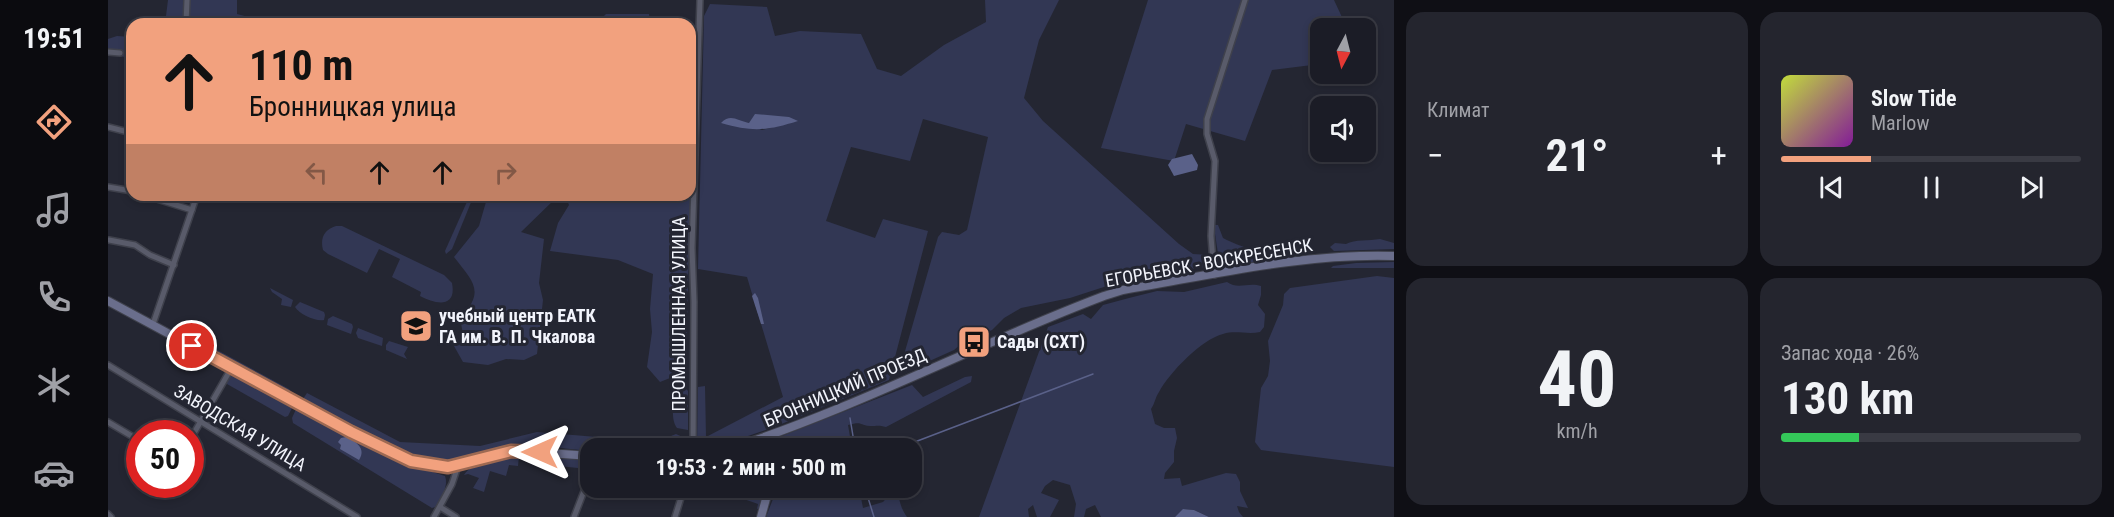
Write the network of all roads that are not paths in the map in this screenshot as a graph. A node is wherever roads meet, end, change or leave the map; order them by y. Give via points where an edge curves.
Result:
1 (187, 0) edge
2 (700, 0) edge
3 (1245, 0) edge
4 (186, 18) edge
5 (108, 52) edge
6 (120, 53) dead end
7 (696, 124) edge
8 (108, 127) edge
9 (126, 132) edge
10 (108, 187) edge
11 (126, 190) edge
12 (163, 201) edge
13 (195, 201) edge
14 (694, 201) edge
15 (192, 210) junction
16 (109, 240) edge
17 (1394, 256) edge
18 (174, 265) junction
19 (1214, 275) junction
20 (108, 301) edge
21 (153, 324) junction
22 (968, 352) joint
23 (108, 365) edge
24 (232, 367) junction
25 (198, 420) edge
26 (202, 420) edge
27 (108, 422) edge
28 (204, 424) edge
29 (126, 433) edge
30 (693, 438) edge
31 (763, 438) edge
32 (580, 455) edge
33 (458, 466) junction
34 (581, 498) edge
35 (681, 498) edge
36 (766, 498) edge
37 (440, 507) junction
38 (357, 517) edge
39 (434, 517) edge
40 (456, 517) edge
41 (574, 517) edge
42 (675, 517) edge
43 (761, 517) edge

1 - 4 street
2 - 7 street, ПРОМЫШЛЕННАЯ УЛИЦА
3 - 19 street via 1207,118 1215,161 1211,236
5 - 6 street
8 - 9 street
10 - 11 street
12 - 15 street
13 - 15 street
14 - 30 street, ПРОМЫШЛЕННАЯ УЛИЦА
15 - 18 street
16 - 18 street via 135,245
17 - 19 main road, ЕГОРЬЕВСК - ВОСКРЕСЕНСК via 1339,257
18 - 21 street
19 - 22 main road, ЕГОРЬЕВСК - ВОСКРЕСЕНСК via 1123,290
20 - 21 main road
21 - 24 main road
22 - 31 main road, БРОННИЦКИЙ ПРОЕЗД
23 - 25 street, ЗАВОДСКАЯ УЛИЦА
24 - 26 street
24 - 33 main road via 403,458 428,465
27 - 29 street
28 - 38 street, ЗАВОДСКАЯ УЛИЦА
32 - 33 main road via 519,451
33 - 37 street
34 - 41 street
35 - 42 street
36 - 43 main road
37 - 39 street
37 - 40 street

